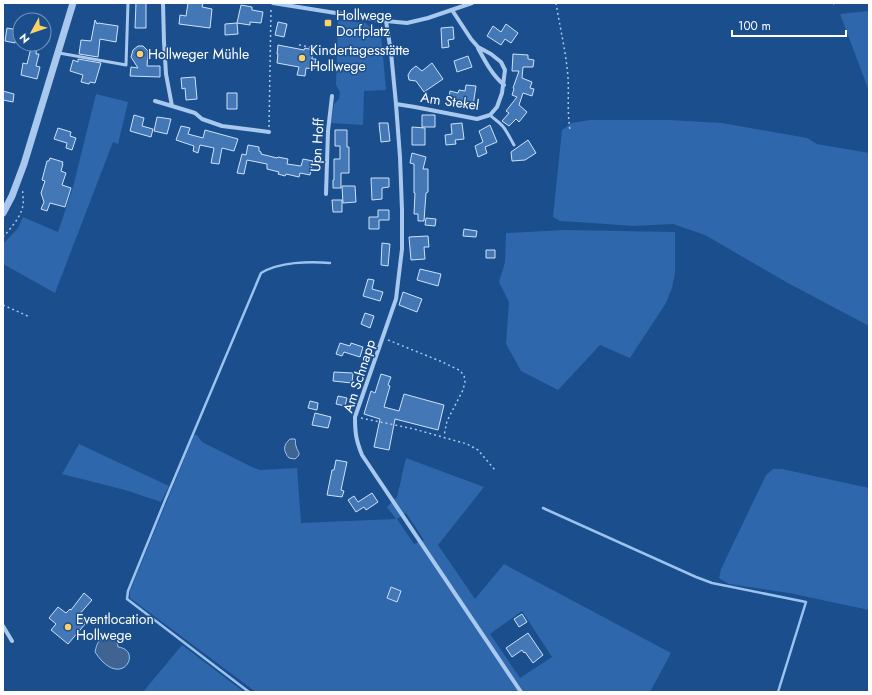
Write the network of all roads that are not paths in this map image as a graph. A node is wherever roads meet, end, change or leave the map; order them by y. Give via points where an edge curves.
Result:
1 (73, 3) edge
2 (128, 3) edge
3 (163, 3) edge
4 (272, 3) edge
5 (472, 3) edge
6 (452, 10) junction
7 (386, 21) junction
8 (478, 47) junction
9 (58, 53) junction
10 (504, 85) junction
11 (332, 96) dead end
12 (154, 101) dead end
13 (396, 104) junction
14 (172, 106) junction
15 (490, 115) junction
16 (268, 132) road end
17 (514, 145) dead end
18 (326, 194) dead end
19 (3, 213) edge
20 (3, 626) edge
21 (12, 641) dead end
22 (521, 692) edge

1 - 9 street
2 - 9 lane via 126,65
3 - 14 street via 166,74
4 - 7 street
5 - 6 street
6 - 7 street via 407,23
6 - 8 street, Am Stekel
7 - 13 street, Am Schnapp
8 - 10 street, Am Stekel via 489,68
8 - 10 street, Am Stekel via 501,62 505,70
9 - 19 street via 22,170
10 - 15 street, Am Stekel via 497,107
11 - 18 street, Upn Hoff
12 - 14 street
13 - 15 street, Am Stekel via 477,119
13 - 22 street, Am Schnapp via 402,249 396,299 355,417 356,442 362,455
14 - 16 street via 195,113 202,119 222,126
15 - 17 lane via 503,126
20 - 21 street

